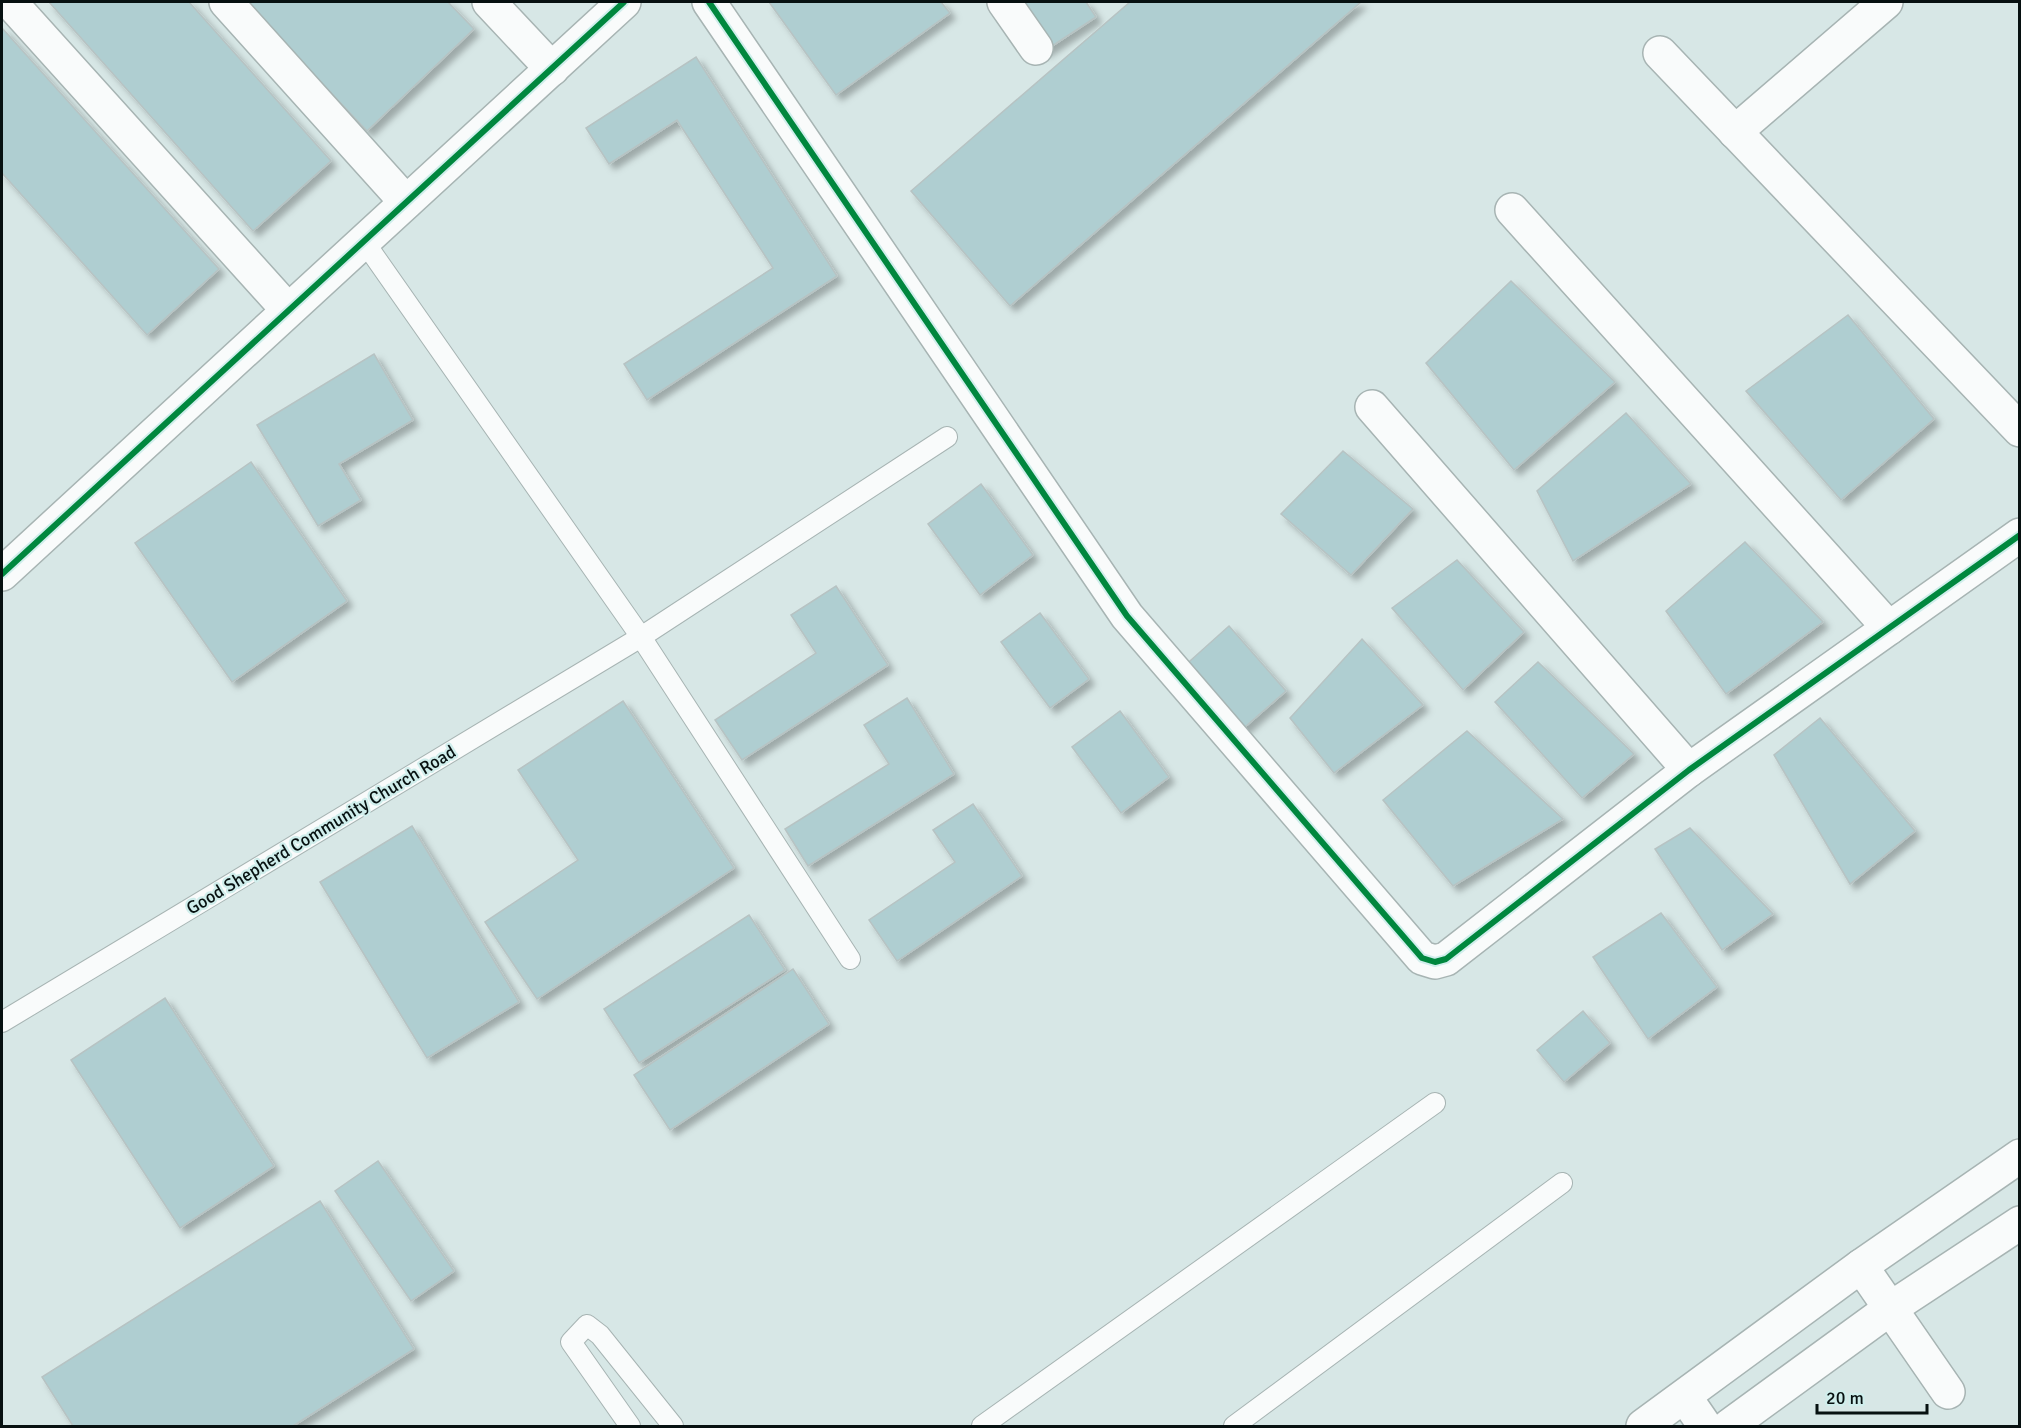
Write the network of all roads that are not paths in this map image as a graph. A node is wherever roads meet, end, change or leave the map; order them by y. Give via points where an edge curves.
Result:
1 (9, 2) edge
2 (226, 2) edge
3 (489, 2) edge
4 (624, 2) edge
5 (709, 2) edge
6 (1004, 2) edge
7 (1886, 2) edge
8 (1036, 48) dead end
9 (1660, 53) dead end
10 (552, 69) junction
11 (1735, 132) junction
12 (406, 202) junction
13 (1512, 210) dead end
14 (363, 240) junction
15 (287, 309) junction
16 (1372, 407) dead end
17 (2019, 430) edge
18 (947, 437) dead end
19 (2019, 536) edge
20 (2, 574) edge
21 (1889, 628) junction
22 (642, 637) junction
23 (1689, 770) junction
24 (850, 959) dead end
25 (2, 1022) edge
26 (1435, 1103) dead end
27 (2019, 1156) edge
28 (1562, 1183) dead end
29 (2019, 1223) edge
30 (1861, 1266) junction
31 (1891, 1308) junction
32 (1948, 1392) dead end
33 (1685, 1397) junction
34 (630, 1426) edge
35 (673, 1426) edge
36 (982, 1426) edge
37 (1234, 1426) edge
38 (1643, 1426) edge
39 (1705, 1426) edge
40 (1729, 1426) edge

1 - 15 street
2 - 12 street
3 - 10 street
4 - 10 street
5 - 23 street via 1127,616 1422,958 1435,962 1446,959
6 - 8 street
7 - 11 street
9 - 11 street
10 - 12 street
11 - 17 street
12 - 14 street
13 - 21 street
14 - 15 street
14 - 22 lane
15 - 20 street
16 - 23 street
18 - 22 lane, Good Shepherd Community Church Road
19 - 21 street
21 - 23 street
22 - 24 lane
22 - 25 lane, Good Shepherd Community Church Road
26 - 36 lane
27 - 30 street
28 - 37 lane
29 - 31 street
30 - 31 street
30 - 33 street
31 - 32 street
31 - 40 street
33 - 38 street
33 - 39 street
34 - 35 lane via 571,1342 587,1324

